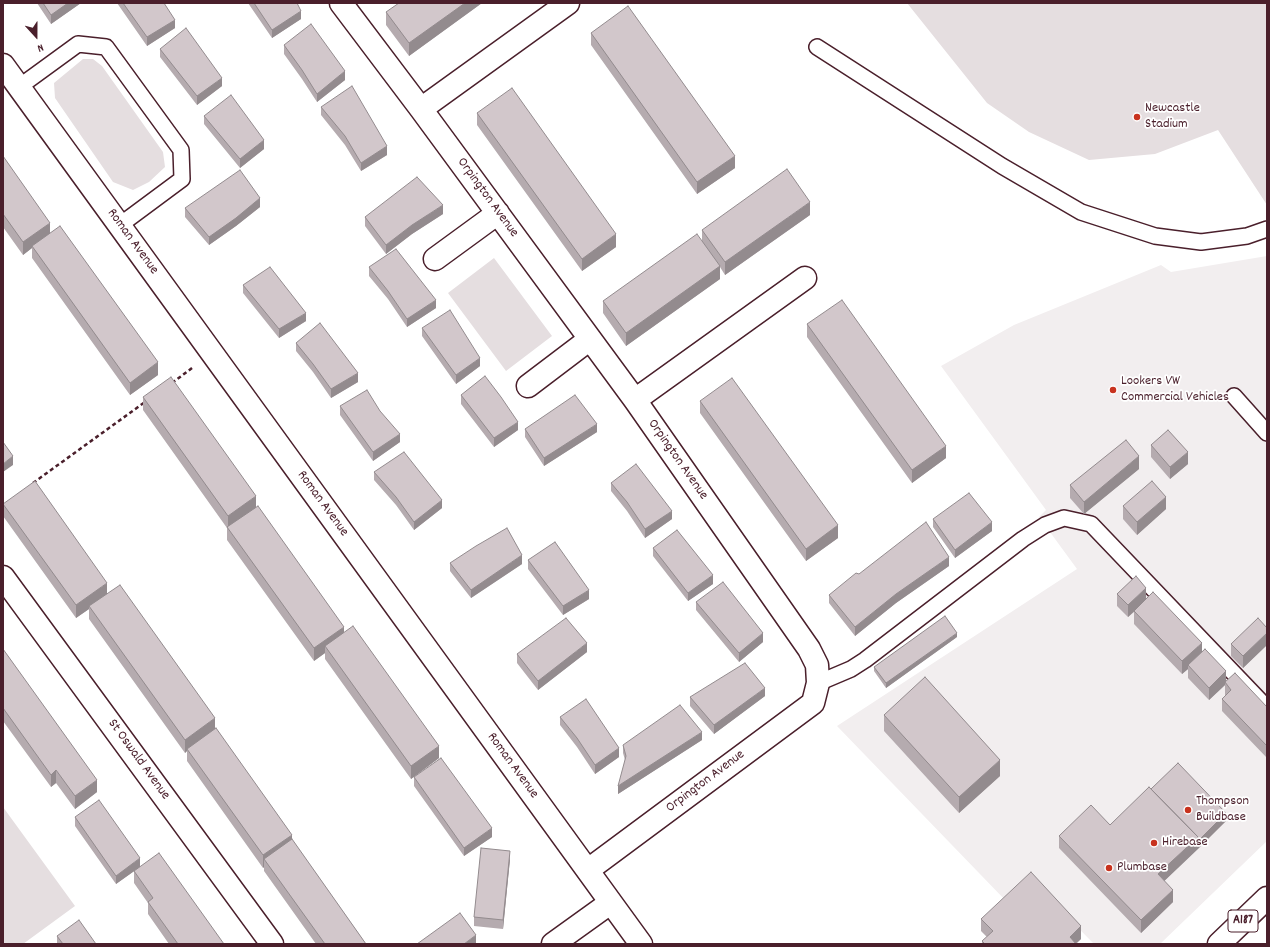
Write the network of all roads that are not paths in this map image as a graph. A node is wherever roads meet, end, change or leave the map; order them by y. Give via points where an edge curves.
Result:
1 (341, 3) edge
2 (568, 3) edge
3 (817, 47) dead end
4 (3, 65) edge
5 (19, 87) junction
6 (421, 109) junction
7 (498, 213) junction
8 (120, 225) junction
9 (1267, 229) edge
10 (435, 259) dead end
11 (805, 278) dead end
12 (590, 339) junction
13 (528, 386) dead end
14 (1234, 396) dead end
15 (635, 400) junction
16 (1267, 433) edge
17 (3, 577) edge
18 (818, 683) junction
19 (1267, 708) edge
20 (588, 870) junction
21 (1267, 898) edge
22 (610, 903) junction
23 (272, 944) edge
24 (553, 944) edge
25 (640, 944) edge
26 (1218, 944) edge

1 - 6 street, Orpington Avenue
2 - 6 street
3 - 9 lane via 1002,166 1081,212 1155,236 1201,242 1246,236
4 - 5 street, Roman Avenue
5 - 8 street, Roman Avenue
5 - 8 lane via 78,44 106,47 181,150 182,179
6 - 7 street, Orpington Avenue
7 - 10 street
7 - 12 street, Orpington Avenue
8 - 20 street, Roman Avenue
11 - 15 street
12 - 13 street
12 - 15 street, Orpington Avenue
14 - 16 lane
15 - 18 street, Orpington Avenue via 808,650 817,665
17 - 23 street, St Oswald Avenue
18 - 19 lane via 865,660 1023,539 1045,525 1064,518 1091,524
18 - 20 street, Orpington Avenue via 813,703
20 - 22 street, Roman Avenue
21 - 26 street, A187
22 - 24 street
22 - 25 street, Roman Avenue

